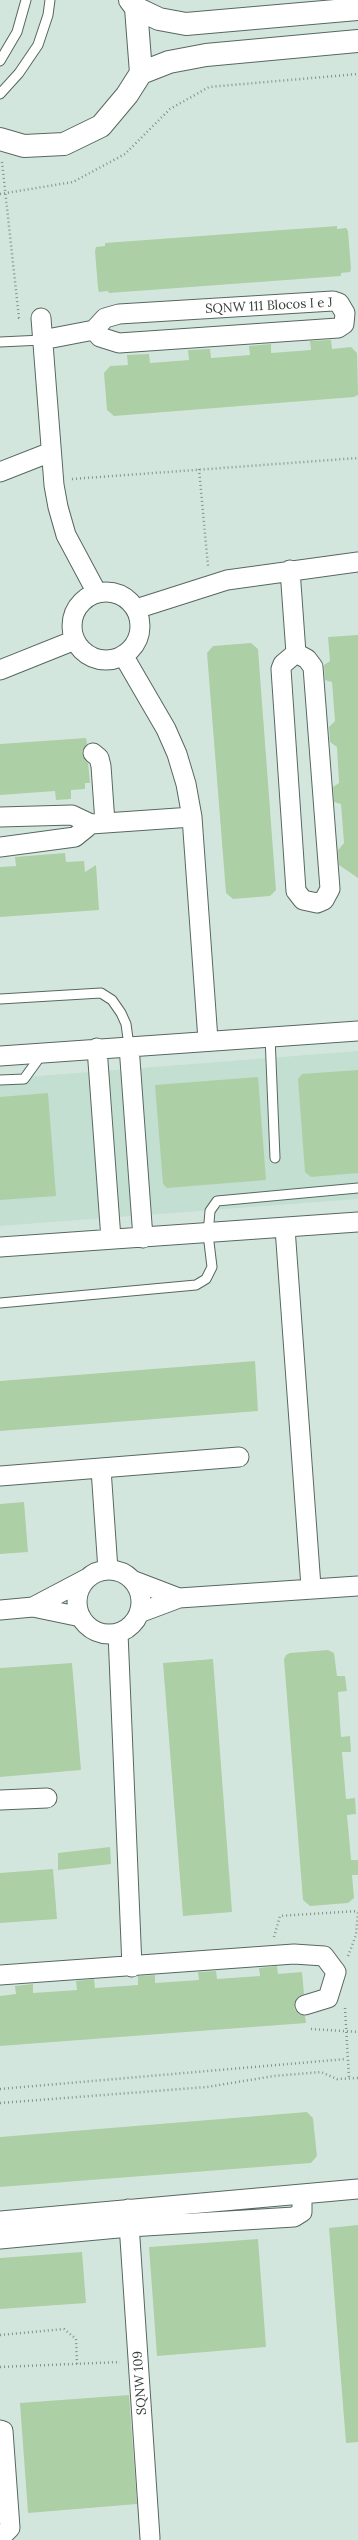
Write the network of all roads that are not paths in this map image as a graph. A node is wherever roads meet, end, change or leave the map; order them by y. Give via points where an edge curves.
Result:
1 (26, 0) edge
2 (50, 0) edge
3 (133, 4) edge
4 (358, 9) edge
5 (358, 41) edge
6 (0, 61) edge
7 (141, 73) junction
8 (0, 94) edge
9 (0, 145) edge
10 (41, 318) road end
11 (94, 330) junction
12 (42, 340) junction
13 (0, 342) edge
14 (51, 452) junction
15 (0, 472) edge
16 (358, 562) edge
17 (290, 570) junction
18 (97, 593) junction
19 (136, 609) junction
20 (75, 640) junction
21 (296, 653) junction
22 (124, 655) junction
23 (0, 670) edge
24 (93, 753) dead end
25 (0, 817) edge
26 (192, 817) junction
27 (98, 823) junction
28 (0, 847) edge
29 (0, 999) edge
30 (358, 1030) edge
31 (270, 1036) junction
32 (208, 1040) junction
33 (129, 1046) junction
34 (97, 1048) junction
35 (42, 1053) junction
36 (0, 1056) edge
37 (0, 1080) edge
38 (275, 1158) dead end
39 (358, 1188) edge
40 (358, 1222) edge
41 (285, 1228) junction
42 (208, 1234) junction
43 (142, 1238) junction
44 (111, 1239) junction
45 (0, 1247) edge
46 (0, 1303) edge
47 (239, 1457) dead end
48 (101, 1469) junction
49 (0, 1476) edge
50 (108, 1570) junction
51 (88, 1578) junction
52 (132, 1580) junction
53 (358, 1586) edge
54 (310, 1588) junction
55 (179, 1598) junction
56 (33, 1607) junction
57 (0, 1610) edge
58 (139, 1613) junction
59 (80, 1617) junction
60 (118, 1633) junction
61 (47, 1798) dead end
62 (0, 1800) edge
63 (132, 1967) junction
64 (0, 1975) edge
65 (305, 2005) dead end
66 (358, 2189) edge
67 (302, 2195) junction
68 (128, 2209) junction
69 (0, 2221) edge
70 (129, 2227) junction
71 (0, 2239) edge
72 (0, 2430) edge
73 (0, 2538) edge
74 (149, 2539) edge

1 - 6 lane via 17,32
2 - 8 lane via 38,45 19,73
3 - 4 street via 159,19 186,24
3 - 7 street
5 - 7 street via 206,55 169,62
7 - 9 street via 127,95 100,126 64,144
10 - 12 street
11 - 11 street, SQNW 111 Blocos I e J via 100,336 119,342 338,328 344,324 345,318 343,308 333,301 119,314 105,318
11 - 12 street
12 - 13 lane
12 - 14 street
14 - 15 street
14 - 18 street via 54,480 66,535
16 - 17 street
17 - 19 street via 227,580
17 - 21 street
18 - 19 street via 106,591 124,596
18 - 20 street via 88,597 75,611 72,621
19 - 22 street via 140,626 139,635 136,643
20 - 22 street via 82,649 96,658 113,659
20 - 23 street
21 - 21 street via 281,669 296,891 303,900 317,903 324,900 330,889 314,667 307,659
22 - 26 street via 152,703 177,754
24 - 27 street via 99,758 101,766
25 - 27 street via 72,815
26 - 27 street
26 - 32 street
27 - 28 street via 75,837
29 - 33 lane via 100,993 112,1000 121,1013 126,1024
30 - 31 street
31 - 32 street
31 - 38 lane
32 - 33 street
33 - 34 street
33 - 43 street
34 - 35 street
34 - 44 street
35 - 36 street
35 - 37 lane via 24,1079
39 - 42 lane via 222,1199 213,1205 210,1211
40 - 41 street
41 - 42 street
41 - 54 street
42 - 43 street
42 - 46 lane via 212,1267 206,1279 196,1285
43 - 44 street
44 - 45 street
47 - 48 street
48 - 49 street
48 - 50 street
50 - 51 street
50 - 52 street
51 - 56 street
51 - 59 street via 78,1596 77,1607
52 - 55 street
52 - 58 street via 140,1595
53 - 54 street
54 - 55 street
55 - 58 street
56 - 57 street
56 - 59 street
58 - 60 street via 134,1622
59 - 60 street via 96,1632
60 - 63 street
61 - 62 street
63 - 64 street
63 - 65 street via 294,1954 324,1956 336,1972 328,1998
66 - 67 street
67 - 68 street
67 - 70 street via 302,2212 294,2217
68 - 69 street
68 - 70 street, SQNW 109
70 - 71 street
70 - 74 street, SQNW 109
72 - 73 street via 3,2431 10,2528

